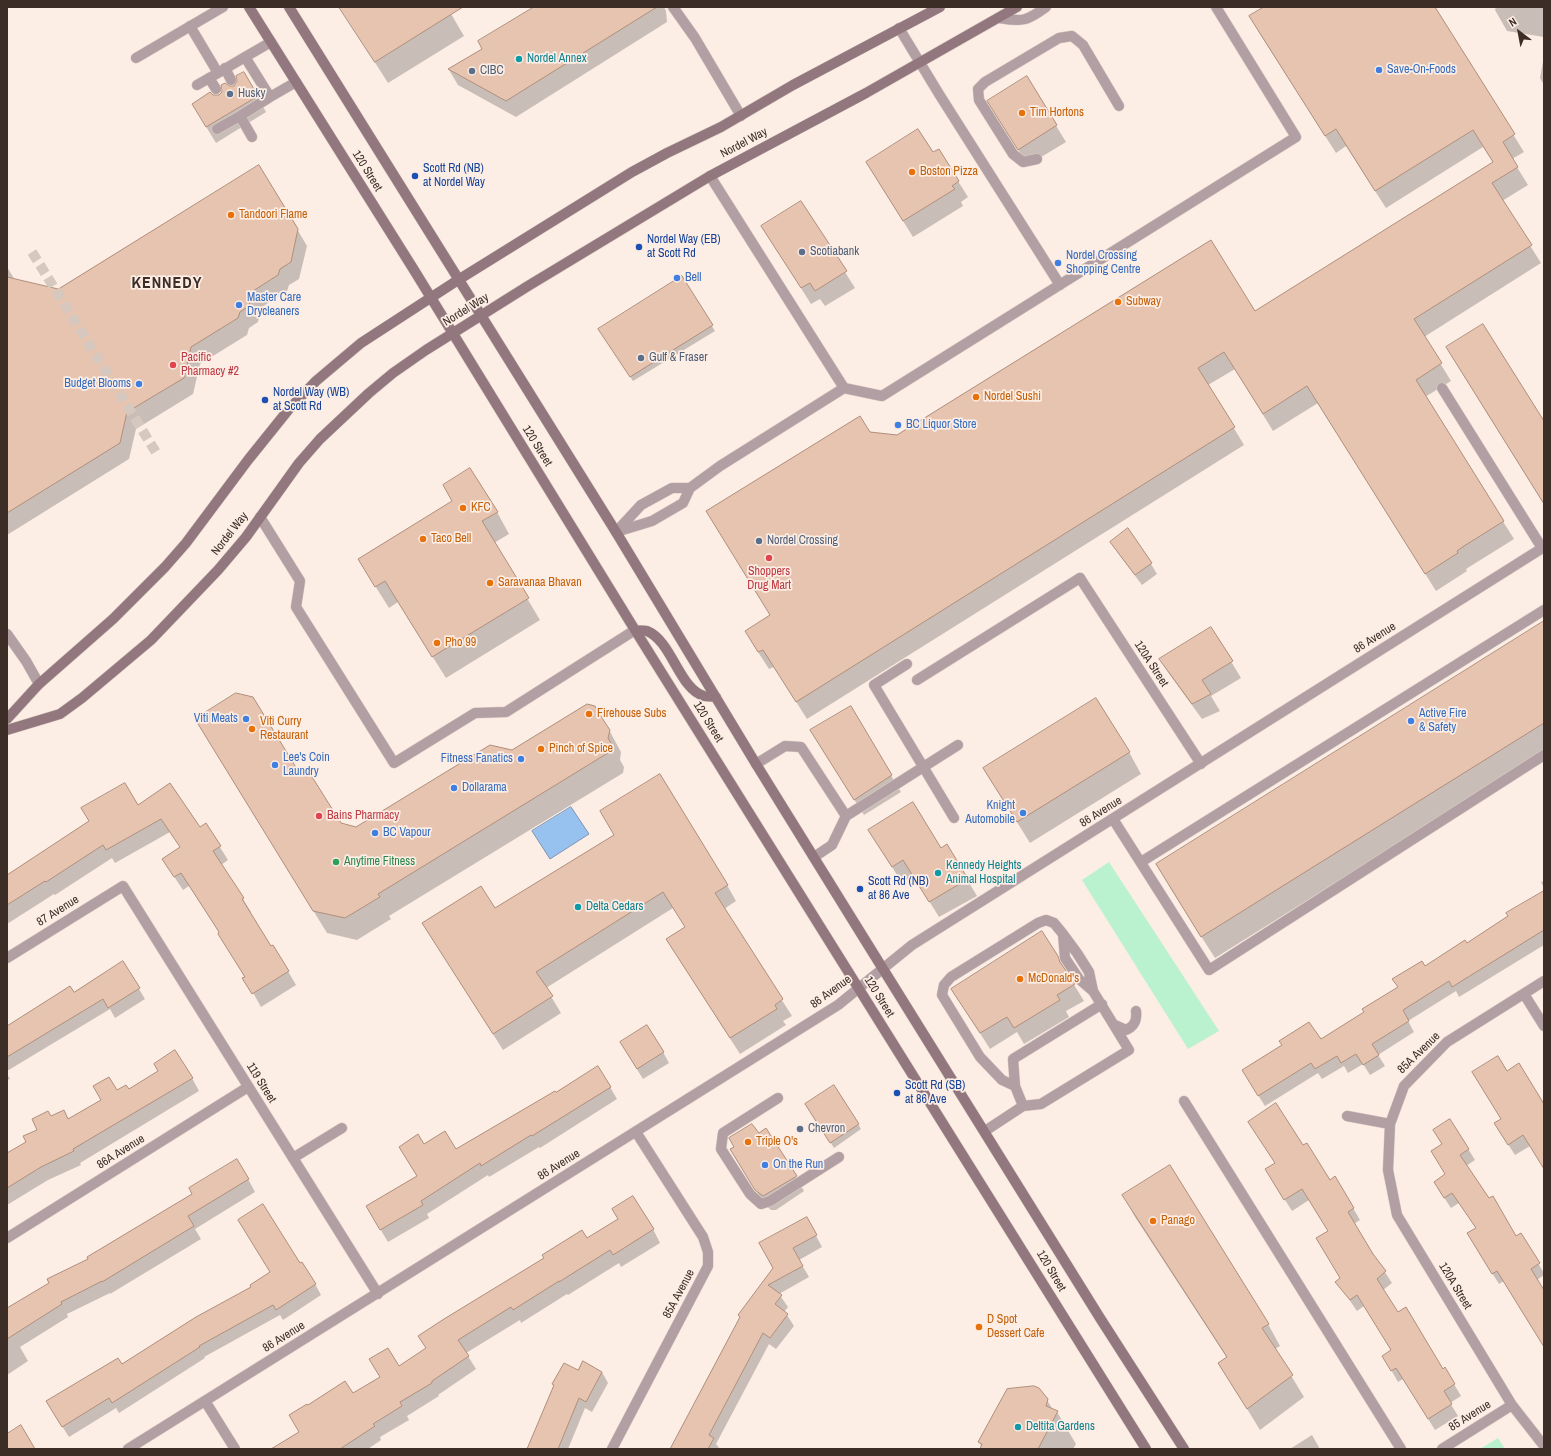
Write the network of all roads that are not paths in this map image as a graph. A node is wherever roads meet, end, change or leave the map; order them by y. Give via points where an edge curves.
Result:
1 (223, 7) edge
2 (249, 7) edge
3 (289, 7) edge
4 (673, 7) edge
5 (940, 7) edge
6 (1017, 7) edge
7 (1046, 7) edge
8 (1216, 7) edge
9 (1000, 18) junction
10 (190, 26) junction
11 (899, 28) junction
12 (271, 42) junction
13 (245, 57) junction
14 (136, 58) dead end
15 (919, 62) junction
16 (217, 73) junction
17 (231, 80) dead end
18 (296, 82) junction
19 (197, 85) dead end
20 (216, 89) dead end
21 (270, 97) junction
22 (1119, 106) dead end
23 (235, 116) junction
24 (741, 116) junction
25 (217, 129) dead end
26 (252, 137) dead end
27 (1037, 159) dead end
28 (710, 176) junction
29 (458, 280) junction
30 (1060, 285) junction
31 (430, 298) junction
32 (481, 316) junction
33 (452, 334) junction
34 (844, 388) junction
35 (1442, 388) dead end
36 (690, 488) junction
37 (260, 518) junction
38 (616, 532) junction
39 (1543, 547) edge
40 (1544, 610) edge
41 (635, 630) junction
42 (7, 634) edge
43 (907, 664) dead end
44 (917, 680) dead end
45 (39, 684) junction
46 (716, 697) junction
47 (7, 719) edge
48 (7, 730) edge
49 (958, 745) dead end
50 (1544, 755) edge
51 (756, 764) junction
52 (1201, 764) junction
53 (924, 767) junction
54 (846, 816) junction
55 (954, 818) dead end
56 (1114, 819) junction
57 (814, 857) junction
58 (1141, 862) junction
59 (122, 886) joint
60 (7, 958) edge
61 (883, 968) junction
62 (1544, 981) edge
63 (858, 988) junction
64 (1524, 994) junction
65 (1102, 1004) junction
66 (1136, 1011) dead end
67 (1115, 1025) junction
68 (1544, 1026) edge
69 (1016, 1086) junction
70 (248, 1087) junction
71 (778, 1098) dead end
72 (1184, 1101) dead end
73 (1023, 1106) junction
74 (1347, 1116) dead end
75 (1390, 1124) junction
76 (342, 1128) dead end
77 (985, 1131) junction
78 (636, 1132) junction
79 (839, 1157) dead end
80 (293, 1158) junction
81 (7, 1238) edge
82 (378, 1294) junction
83 (205, 1401) junction
84 (1512, 1405) junction
85 (1544, 1446) edge
86 (128, 1449) edge
87 (235, 1449) edge
88 (612, 1449) edge
89 (1146, 1449) edge
90 (1184, 1449) edge
91 (1401, 1449) edge
92 (1442, 1449) edge

1 - 10 street
2 - 12 main road, 120 Street
3 - 29 main road, 120 Street
4 - 24 street via 718,75
5 - 11 main road, Nordel Way
6 - 9 main road, Nordel Way
7 - 9 street via 1026,20
8 - 30 street via 1296,137
9 - 15 main road, Nordel Way
10 - 14 street
10 - 16 street
11 - 15 street
11 - 24 main road, Nordel Way
12 - 13 street
12 - 18 main road, 120 Street
13 - 16 street
13 - 21 street
15 - 28 main road, Nordel Way via 817,120
15 - 30 street
16 - 17 street
16 - 19 street
16 - 20 street
18 - 21 street
18 - 31 main road, 120 Street
21 - 23 street via 247,107
22 - 27 street via 1082,46 1072,36 1059,38 986,82 978,89 979,100 1013,154 1023,162
23 - 25 street
23 - 26 street
24 - 29 main road, Nordel Way via 632,172
28 - 32 main road, Nordel Way
28 - 34 street
29 - 31 main road, Nordel Way
29 - 32 main road, 120 Street
30 - 34 street via 882,396
31 - 33 main road, 120 Street
31 - 45 main road, Nordel Way via 361,343 316,381 267,435 186,544 113,619
32 - 33 main road, Nordel Way
32 - 38 main road, 120 Street
33 - 37 main road, Nordel Way via 393,373 343,416 299,463
33 - 41 main road, 120 Street
34 - 36 street via 720,466
35 - 39 street
36 - 38 street via 672,488 641,505
36 - 38 street via 684,503 652,522
37 - 41 street via 300,581 296,607 394,763 475,713 506,712
37 - 48 main road, Nordel Way via 190,601 110,676 60,714
38 - 46 main road, 120 Street
39 - 52 street, 86 Avenue
40 - 58 street
41 - 46 main road via 646,631 661,642 689,685 697,692 704,696
41 - 63 main road, 120 Street
42 - 45 street
43 - 53 street via 874,685
44 - 52 street, 120A Street via 1080,578
45 - 47 main road, Nordel Way
46 - 51 main road, 120 Street
49 - 53 street
50 - 58 street via 1209,970
51 - 54 street via 785,746 801,748
51 - 57 main road, 120 Street
52 - 56 street, 86 Avenue
53 - 54 street
53 - 55 street
54 - 57 street via 832,845
56 - 58 street
56 - 61 street, 86 Avenue via 912,945
57 - 61 main road, 120 Street
59 - 60 street, 87 Avenue
59 - 70 street, 119 Street
61 - 63 street, 86 Avenue
61 - 77 main road, 120 Street
62 - 64 street, 85A Avenue
63 - 78 street, 86 Avenue via 822,1016
63 - 89 main road, 120 Street
64 - 68 street
64 - 75 street, 85A Avenue via 1447,1042 1404,1086
65 - 67 street
65 - 69 street via 1013,1058
65 - 69 street via 1093,991 1089,972 1077,952 1054,923 1046,920 951,977 944,985 942,995 980,1057 1002,1080
66 - 67 street via 1137,1018 1130,1028 1126,1030
67 - 73 street via 1129,1050 1041,1104
69 - 73 street
70 - 80 street, 119 Street
70 - 81 street, 86A Avenue
71 - 79 street via 722,1133 722,1149 750,1194 761,1204 770,1201
72 - 91 street
73 - 77 street
74 - 75 street
75 - 84 street, 120A Street via 1388,1170 1397,1215
76 - 80 street
77 - 90 main road, 120 Street
78 - 82 street, 86 Avenue
78 - 88 street, 85A Avenue via 703,1237 708,1252 708,1266
80 - 82 street, 119 Street
82 - 83 street, 86 Avenue
83 - 86 street, 86 Avenue
83 - 87 street
84 - 85 street, 120A Street
84 - 92 street, 85 Avenue

